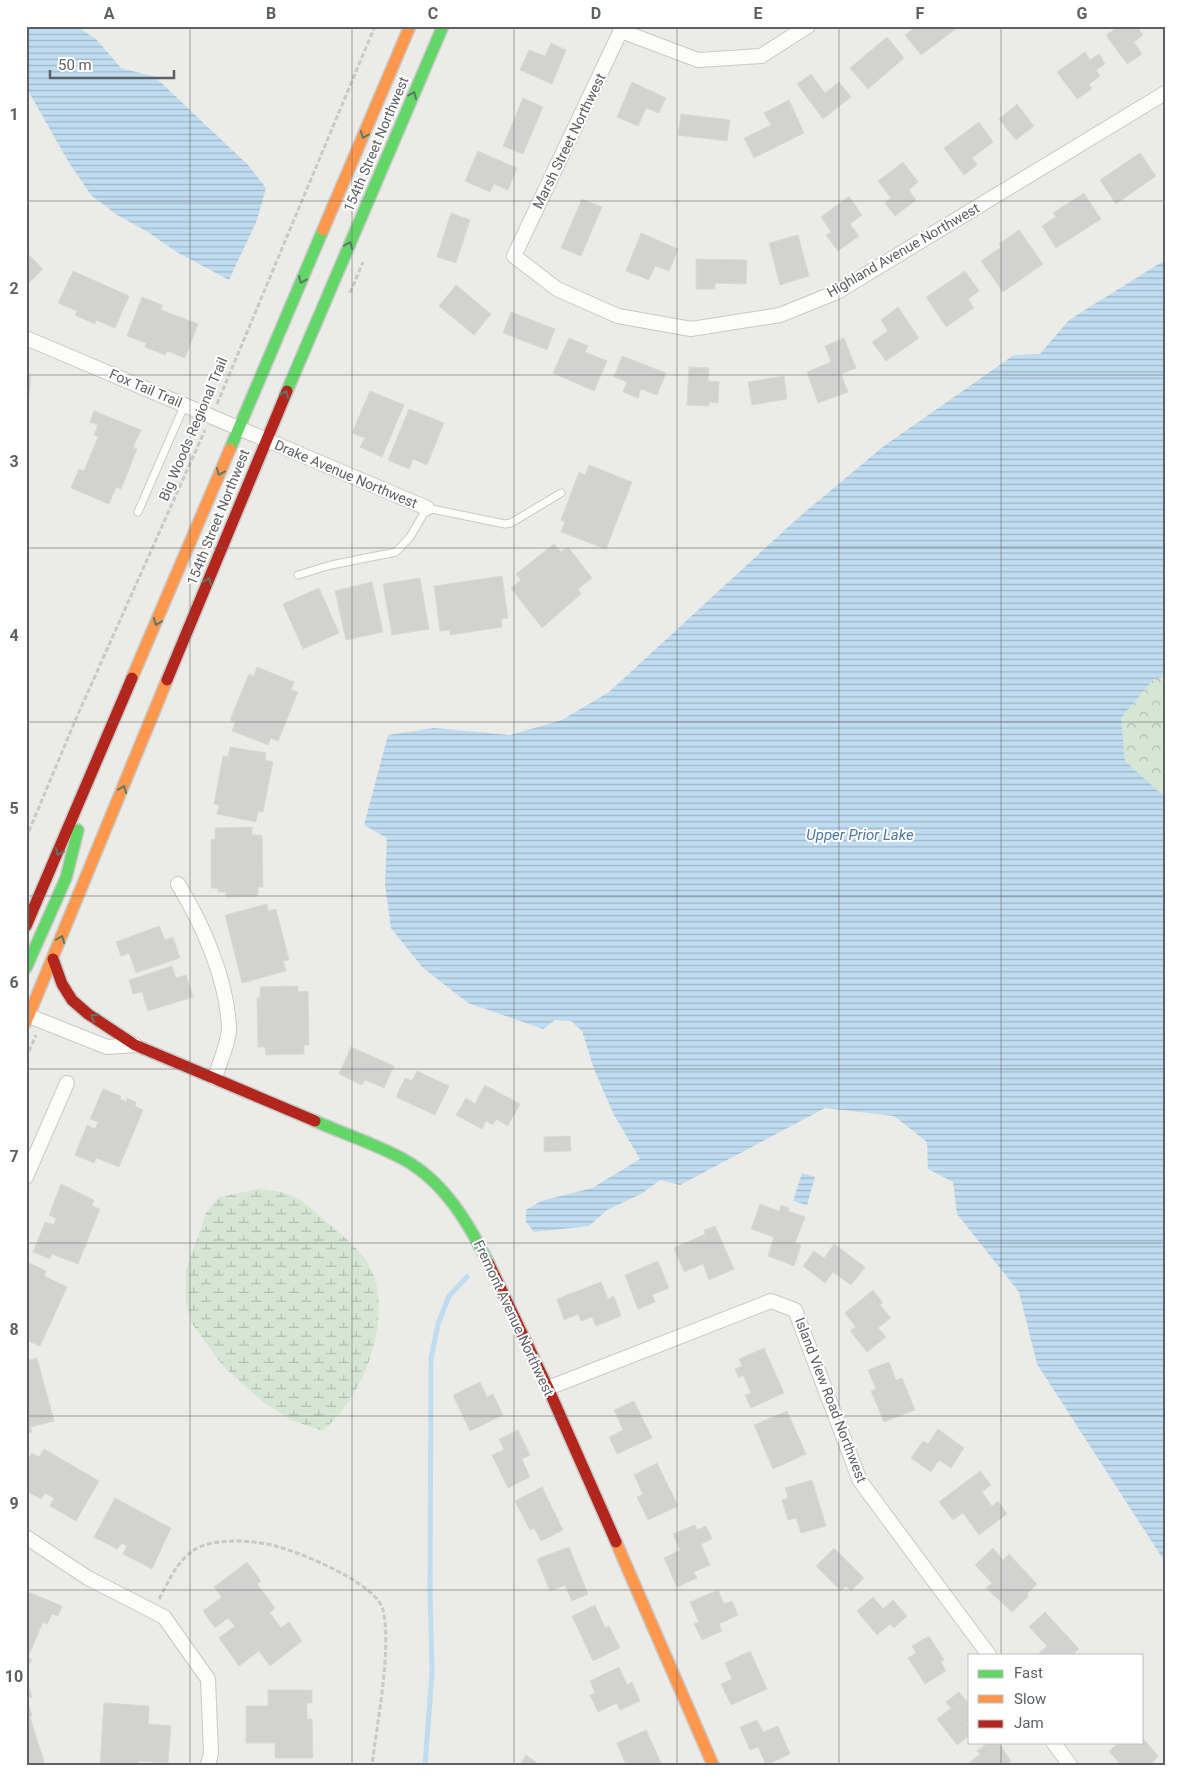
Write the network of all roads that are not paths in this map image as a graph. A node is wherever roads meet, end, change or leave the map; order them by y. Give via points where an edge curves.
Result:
1 (410, 26) edge
2 (442, 26) edge
3 (808, 26) edge
4 (622, 28) edge
5 (1165, 93) edge
6 (514, 256) joint
7 (26, 338) edge
8 (185, 404) junction
9 (239, 427) junction
10 (266, 439) junction
11 (561, 493) dead end
12 (426, 508) junction
13 (138, 512) dead end
14 (298, 575) dead end
15 (91, 778) junction
16 (178, 884) dead end
17 (26, 926) edge
18 (53, 959) junction
19 (26, 968) edge
20 (27, 1018) edge
21 (134, 1045) junction
22 (215, 1078) junction
23 (67, 1083) dead end
24 (26, 1177) edge
25 (548, 1388) junction
26 (26, 1537) edge
27 (988, 1654) edge
28 (1054, 1744) edge
29 (208, 1765) edge
30 (713, 1765) edge
31 (1070, 1765) edge

1 -> 9 street, 154th Street Northwest
10 -> 2 street, 154th Street Northwest
3 - 4 street via 761,56 698,60
4 - 6 street, Marsh Street Northwest
5 - 6 street, Highland Avenue Northwest via 837,292 780,315 691,329 618,316 557,289
7 - 8 street, Fox Tail Trail
8 - 9 street, Fox Tail Trail
8 - 13 lane
9 - 10 street, Fox Tail Trail
9 -> 15 street, 154th Street Northwest
10 - 12 street, Drake Avenue Northwest
18 -> 10 street, 154th Street Northwest
11 - 12 lane via 505,524
12 - 14 lane via 410,537 396,552
15 -> 17 street, 154th Street Northwest
15 - 19 street via 66,878
16 - 22 street via 192,908 219,976 230,1027
18 - 20 street, 154th Street Northwest
21 -> 18 street, Fremont Avenue Northwest via 85,1012 66,993
20 - 21 street, Fremont Avenue Northwest via 107,1047
21 - 22 street, Fremont Avenue Northwest
22 - 25 street, Fremont Avenue Northwest via 404,1159 426,1175 457,1205 472,1229
23 - 24 street
25 - 27 street, Island View Road Northwest via 771,1301 795,1310 860,1481
25 - 30 street, Fremont Avenue Northwest
26 - 29 street via 88,1578 164,1617 208,1679 211,1753
28 - 31 street

